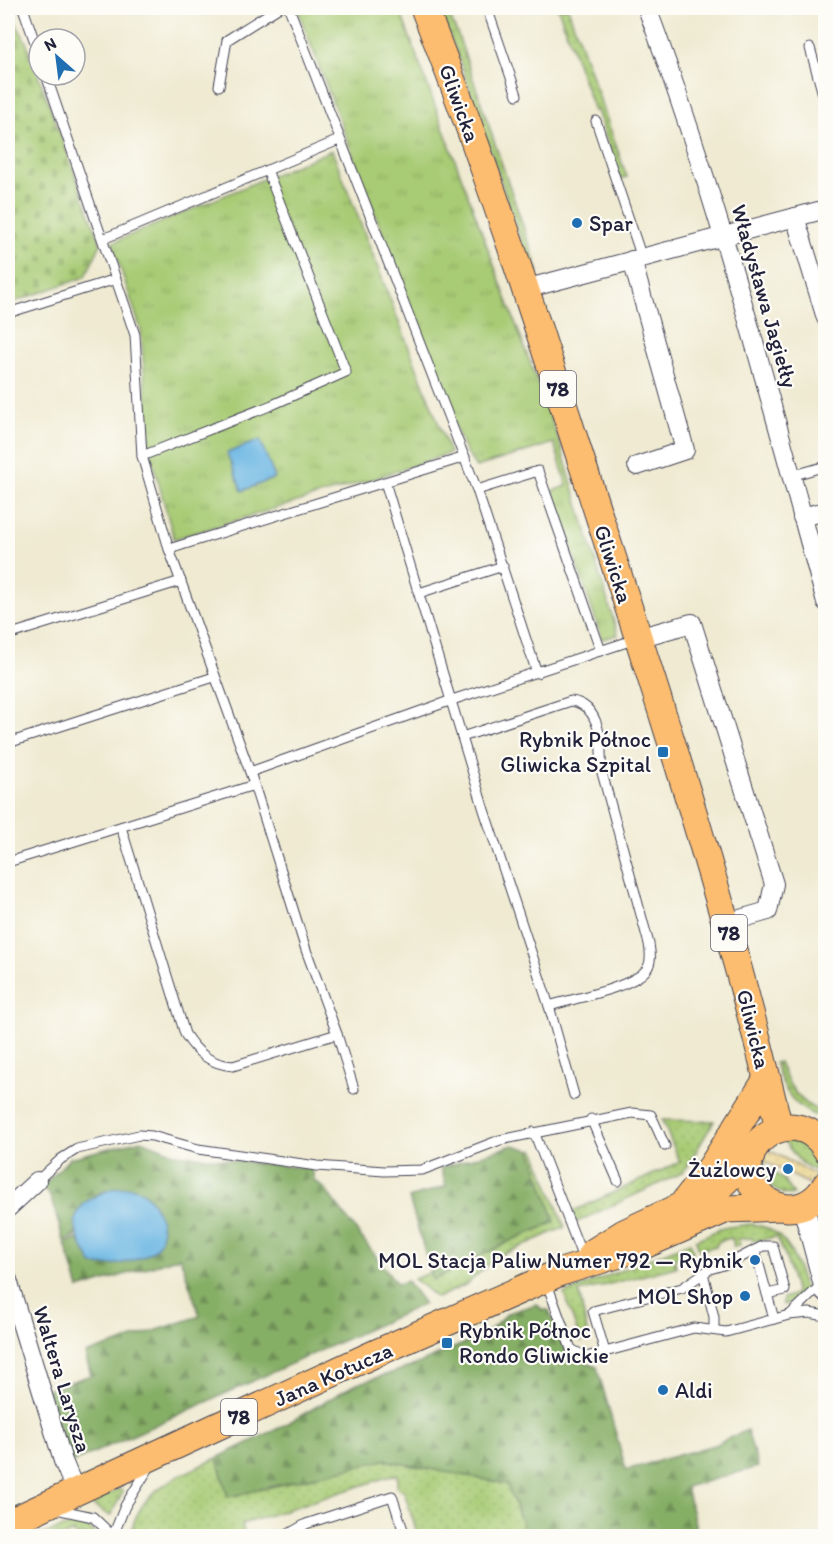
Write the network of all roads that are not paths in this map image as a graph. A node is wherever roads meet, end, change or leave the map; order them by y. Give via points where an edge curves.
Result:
1 (23, 8) edge
2 (278, 8) edge
3 (289, 8) edge
4 (424, 8) edge
5 (487, 8) edge
6 (647, 8) edge
7 (30, 27) edge
8 (810, 48) dead end
9 (219, 86) dead end
10 (50, 87) edge
11 (518, 95) dead end
12 (825, 105) edge
13 (596, 121) dead end
14 (339, 140) junction
15 (267, 170) junction
16 (825, 209) edge
17 (795, 217) junction
18 (723, 237) junction
19 (103, 239) junction
20 (637, 259) junction
21 (116, 279) junction
22 (525, 289) junction
23 (8, 313) edge
24 (825, 318) edge
25 (142, 456) junction
26 (465, 457) junction
27 (637, 465) dead end
28 (825, 466) edge
29 (791, 476) junction
30 (385, 482) junction
31 (477, 490) junction
32 (825, 511) edge
33 (802, 517) junction
34 (170, 549) junction
35 (503, 566) junction
36 (181, 581) junction
37 (419, 593) junction
38 (825, 602) edge
39 (8, 635) edge
40 (638, 638) junction
41 (601, 651) junction
42 (537, 673) junction
43 (214, 677) junction
44 (452, 700) junction
45 (462, 737) junction
46 (8, 743) edge
47 (250, 772) junction
48 (254, 784) junction
49 (121, 827) junction
50 (8, 862) edge
51 (726, 923) junction
52 (549, 1006) junction
53 (337, 1034) junction
54 (767, 1080) junction
55 (354, 1089) dead end
56 (574, 1095) dead end
57 (591, 1119) junction
58 (779, 1128) junction
59 (534, 1132) junction
60 (665, 1146) dead end
61 (825, 1149) edge
62 (751, 1156) junction
63 (37, 1181) joint
64 (618, 1181) dead end
65 (825, 1185) edge
66 (793, 1206) junction
67 (680, 1207) junction
68 (8, 1208) edge
69 (820, 1243) edge
70 (755, 1250) junction
71 (563, 1270) junction
72 (703, 1273) junction
73 (8, 1280) edge
74 (824, 1287) edge
75 (767, 1294) junction
76 (789, 1315) junction
77 (825, 1316) edge
78 (774, 1319) junction
79 (714, 1330) junction
80 (604, 1352) junction
81 (157, 1454) junction
82 (76, 1492) junction
83 (43, 1507) junction
84 (8, 1523) edge
85 (113, 1536) edge
86 (285, 1536) edge
87 (405, 1536) edge

1 - 7 lane
2 - 9 lane via 227,40
3 - 14 lane
4 - 22 main road, Gliwicka / 78
5 - 11 lane
6 - 18 street, Władysława Jagiełły
8 - 12 lane
10 - 19 lane
13 - 20 lane
14 - 15 lane
14 - 26 lane
15 - 19 lane
15 - 25 lane via 345,372
16 - 17 street
17 - 18 street
17 - 24 street
18 - 20 street
18 - 29 street, Władysława Jagiełły
19 - 21 lane
20 - 22 street
20 - 27 street via 685,450
21 - 23 lane
21 - 25 lane via 135,335
22 - 40 main road, Gliwicka / 78
25 - 34 lane
26 - 30 lane
26 - 31 lane
28 - 29 lane
29 - 33 street, Władysława Jagiełły
30 - 34 lane
30 - 37 lane
31 - 35 lane
31 - 41 lane via 538,471
32 - 33 street
33 - 38 street, Władysława Jagiełły
34 - 36 lane
35 - 37 lane
35 - 42 lane
36 - 39 lane
36 - 43 lane
37 - 44 lane
40 - 41 lane
40 - 51 main road, Gliwicka / 78
40 - 51 street via 692,623 774,884 768,911
41 - 42 lane
42 - 44 lane
43 - 46 lane
43 - 47 lane
44 - 45 lane
44 - 47 lane
45 - 52 lane
45 - 52 lane via 571,701 591,710 602,747 601,769 651,962 645,971 626,983
47 - 48 lane
48 - 49 lane
48 - 53 lane
49 - 50 lane
49 - 53 lane via 192,1046 219,1064 233,1066
51 - 54 main road, Gliwicka / 78
52 - 56 lane
53 - 55 lane
54 - 58 main road, Gliwicka / 78
54 - 67 main road, 78 via 712,1166
57 - 59 lane
57 - 60 lane via 632,1113 651,1115
57 - 64 lane
58 - 61 main road via 806,1131
58 - 62 main road, 78 via 761,1138
59 - 63 lane via 500,1140 422,1170 384,1171 198,1149 139,1135 77,1149
59 - 71 lane
62 - 66 main road via 753,1186 765,1200
62 - 67 main road, Jana Kotucza / 78 via 721,1187
63 - 68 street
65 - 66 main road via 815,1198
66 - 69 street
66 - 71 main road, Jana Kotucza / 78 via 727,1209 633,1250
67 - 71 main road, Jana Kotucza / 78 via 624,1233
69 - 74 street
70 - 72 lane
70 - 75 lane
70 - 75 lane via 773,1246 776,1257 784,1290
71 - 80 lane via 573,1352 586,1357
71 - 81 main road, Jana Kotucza / 78
72 - 79 lane
72 - 80 lane via 682,1288 593,1311
73 - 82 street, Waltera Larysza
74 - 76 lane
75 - 78 lane
76 - 77 lane
76 - 78 lane
78 - 79 lane via 726,1332
79 - 80 lane via 694,1328
81 - 82 main road, Jana Kotucza / 78
81 - 85 lane via 125,1506
82 - 83 main road, Jana Kotucza / 78
83 - 84 main road, Jana Kotucza / 78
83 - 85 lane via 93,1516
86 - 87 lane via 306,1524 392,1496

